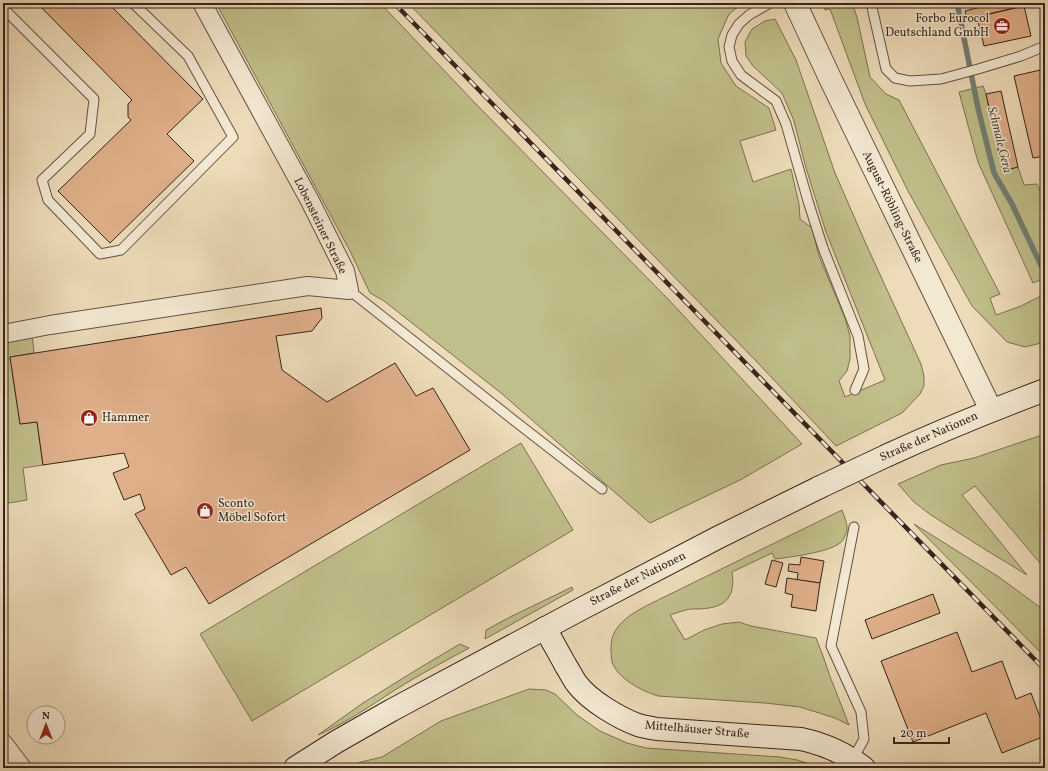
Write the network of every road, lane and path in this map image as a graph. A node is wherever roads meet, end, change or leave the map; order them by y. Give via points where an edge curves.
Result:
1 (133, 3) edge
2 (202, 3) edge
3 (770, 3) edge
4 (795, 3) edge
5 (871, 3) edge
6 (3, 8) edge
7 (1045, 46) edge
8 (349, 290) junction
9 (3, 334) edge
10 (855, 390) dead end
11 (1045, 390) edge
12 (991, 410) junction
13 (602, 489) dead end
14 (854, 527) dead end
15 (545, 628) junction
16 (3, 743) edge
17 (858, 764) edge
18 (22, 768) edge
19 (295, 768) edge

1 - 6 lane via 188,56 233,137 121,250 100,254 48,200 42,180 90,134 94,99
2 - 8 street, Lobensteiner Straße via 313,208 345,272
3 - 10 lane via 739,24 729,48 732,61 741,75 776,101 786,124 823,248 858,336 864,370
4 - 12 main road, August-Röbling-Straße
5 - 7 lane via 886,69 895,78 910,81 941,78 1021,56
8 - 9 street, Lobensteiner Straße via 308,286
8 - 13 lane
11 - 12 main road, Straße der Nationen
12 - 15 main road, Straße der Nationen, bridge via 820,487
14 - 17 lane via 831,646 861,712 864,739
15 - 17 main road, Mittelhäuser Straße via 578,685 589,696 628,721 656,729 801,739 832,749
15 - 19 main road, Straße der Nationen via 392,710
16 - 18 street

